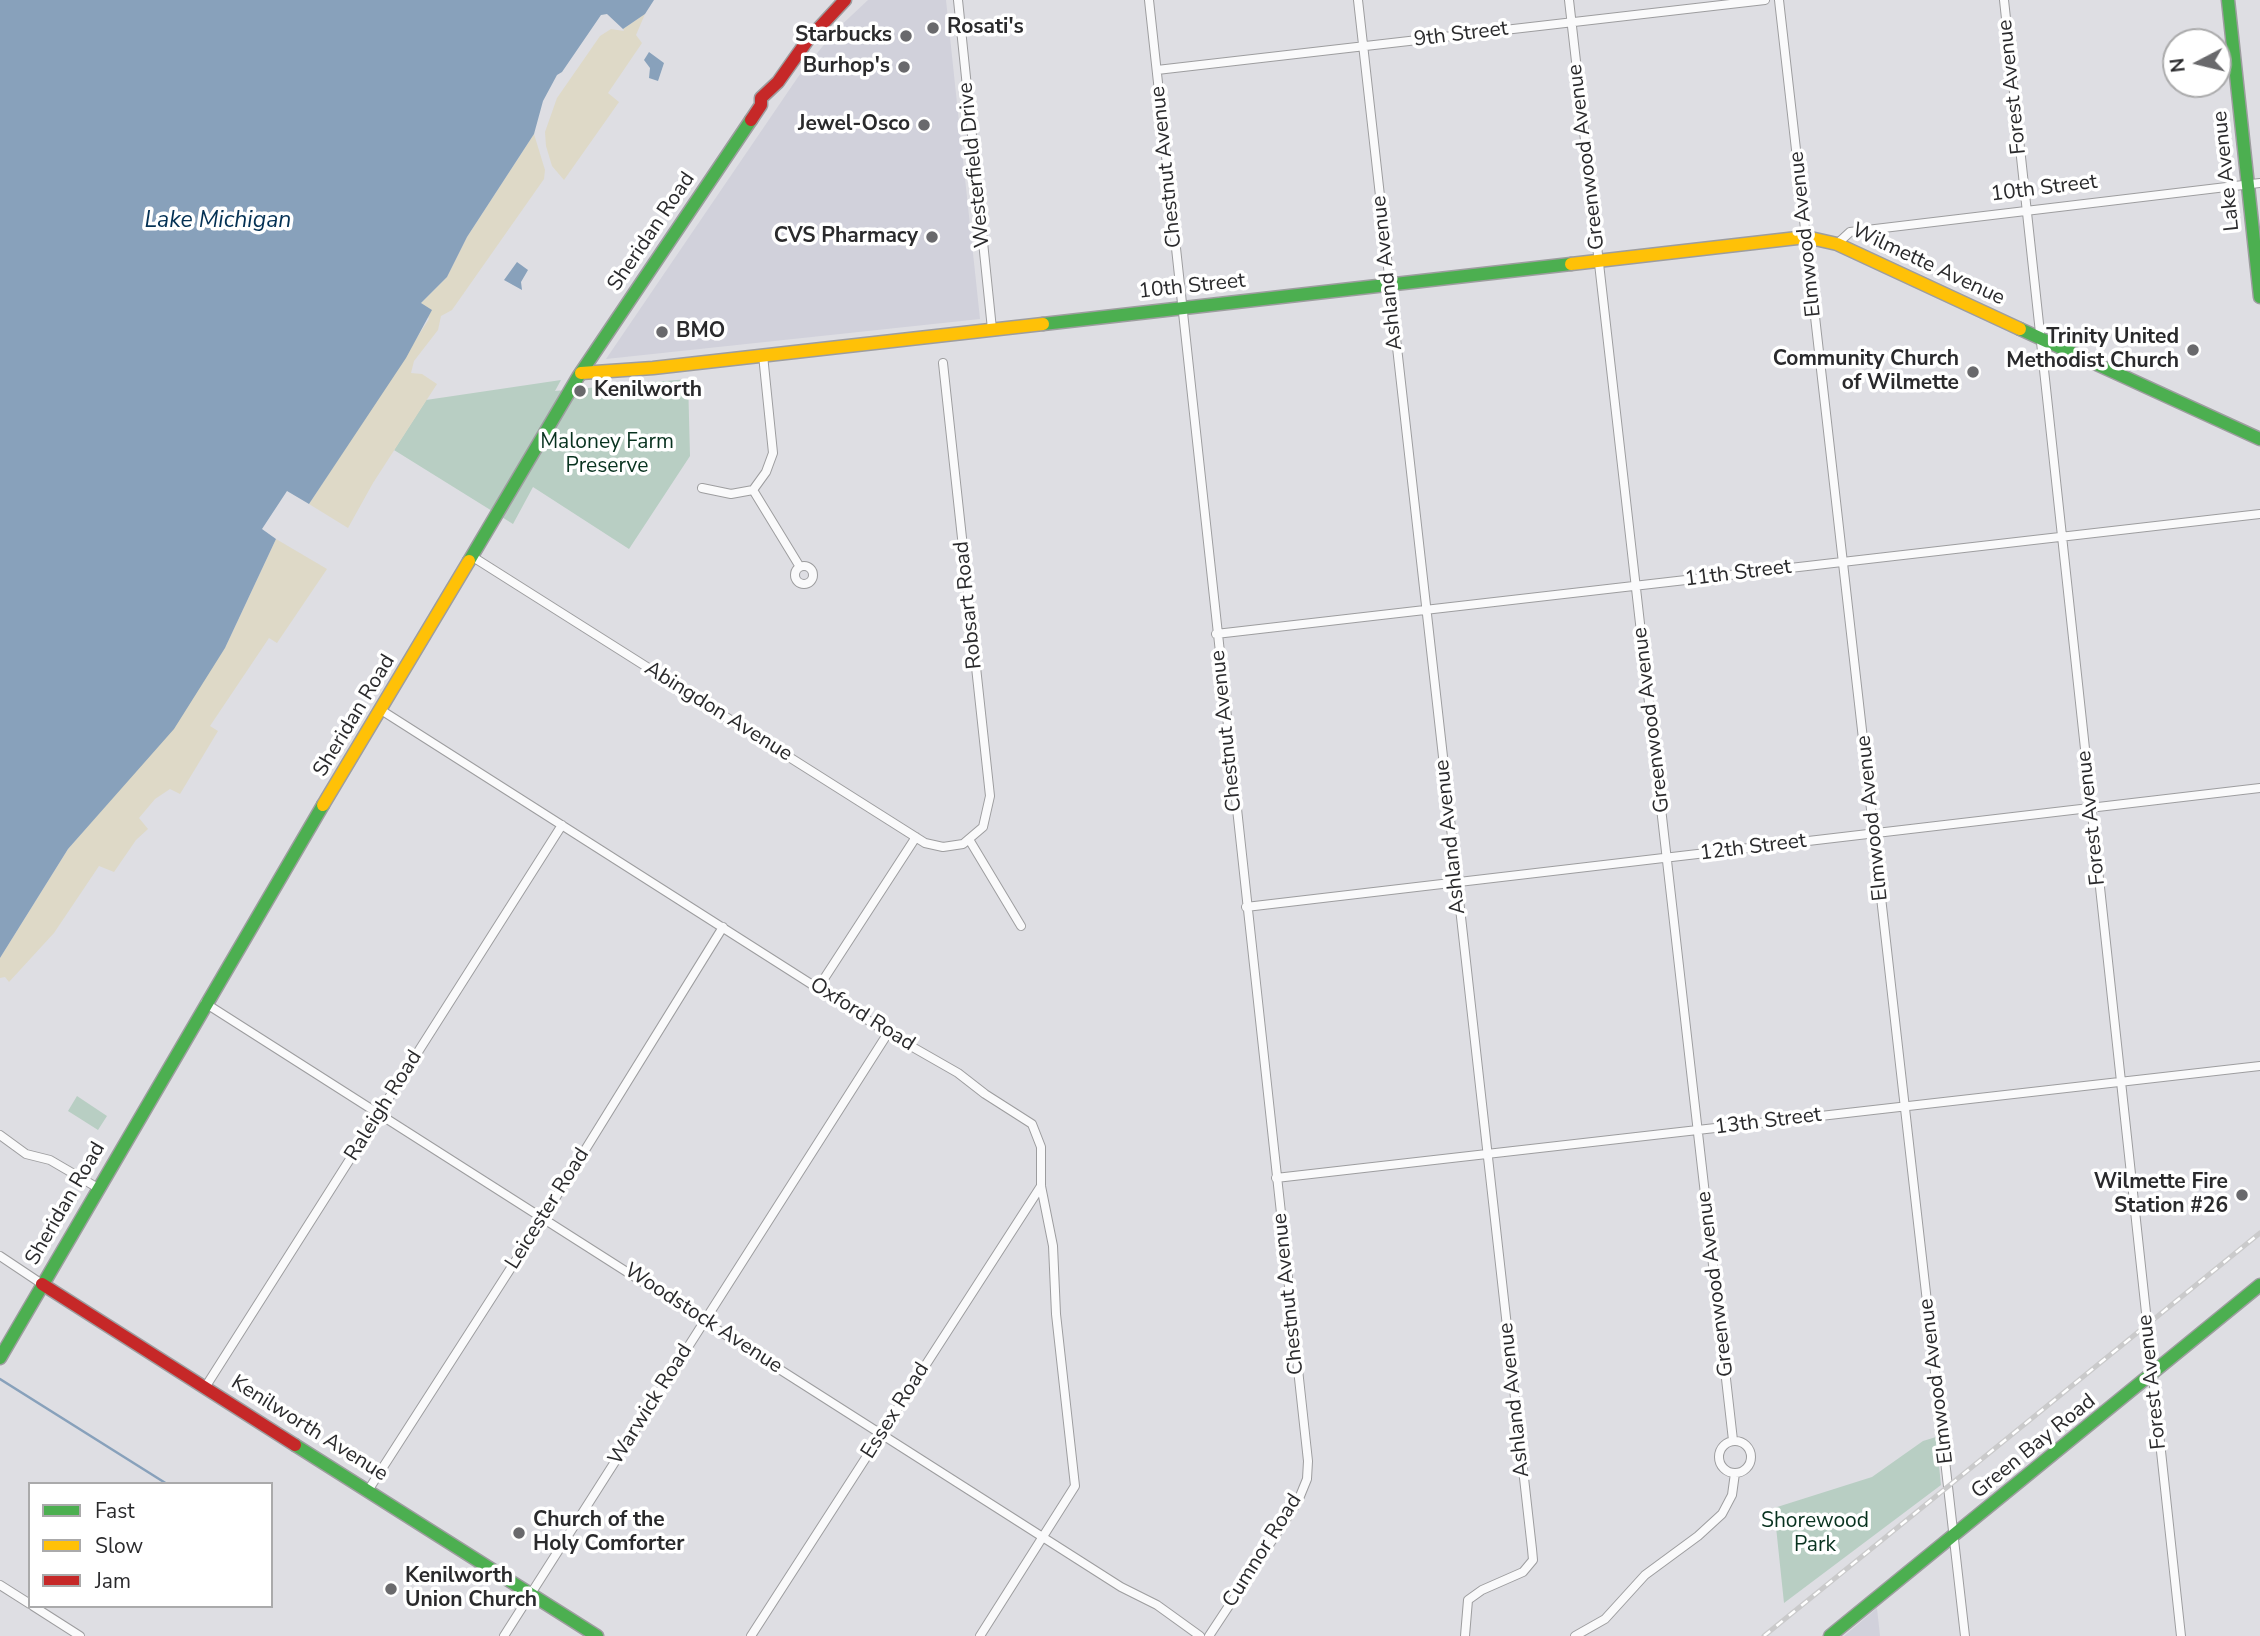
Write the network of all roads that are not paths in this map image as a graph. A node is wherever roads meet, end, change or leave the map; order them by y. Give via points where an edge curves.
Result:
1 (845, 0) edge
2 (958, 0) edge
3 (1149, 0) edge
4 (1358, 0) edge
5 (1569, 0) edge
6 (1765, 0) edge
7 (1780, 0) edge
8 (2004, 0) edge
9 (2228, 0) edge
10 (1572, 22) junction
11 (1363, 46) junction
12 (1157, 70) junction
13 (2254, 184) edge
14 (2027, 211) junction
15 (1806, 237) junction
16 (1837, 244) junction
17 (1599, 260) junction
18 (1390, 284) junction
19 (2260, 296) edge
20 (1181, 308) junction
21 (992, 329) junction
22 (2041, 340) junction
23 (763, 355) junction
24 (943, 363) dead end
25 (581, 373) junction
26 (2260, 439) edge
27 (702, 488) dead end
28 (753, 490) junction
29 (2260, 514) edge
30 (2062, 537) junction
31 (473, 557) junction
32 (1843, 562) junction
33 (800, 567) dead end
34 (1636, 586) junction
35 (1425, 610) junction
36 (1216, 634) junction
37 (381, 710) junction
38 (2260, 789) edge
39 (2091, 808) junction
40 (562, 825) junction
41 (1874, 834) junction
42 (916, 837) junction
43 (970, 841) junction
44 (1667, 858) junction
45 (1456, 883) junction
46 (1247, 907) junction
47 (1021, 926) dead end
48 (723, 927) junction
49 (818, 988) junction
50 (205, 1003) junction
51 (888, 1033) junction
52 (2260, 1066) edge
53 (2121, 1080) junction
54 (1905, 1107) junction
55 (379, 1114) junction
56 (1698, 1130) junction
57 (0, 1135) edge
58 (1487, 1154) junction
59 (1276, 1178) junction
60 (1041, 1186) junction
61 (98, 1188) junction
62 (543, 1218) junction
63 (0, 1256) edge
64 (42, 1284) junction
65 (2260, 1285) edge
66 (705, 1321) junction
67 (3, 1353) edge
68 (2153, 1376) junction
69 (206, 1387) junction
70 (881, 1434) junction
71 (1733, 1440) junction
72 (1308, 1461) joint
73 (1735, 1473) junction
74 (369, 1489) junction
75 (1043, 1536) junction
76 (1954, 1536) junction
77 (0, 1585) edge
78 (531, 1594) junction
79 (28, 1602) edge
80 (37, 1608) edge
81 (80, 1636) edge
82 (504, 1636) edge
83 (597, 1636) edge
84 (751, 1636) edge
85 (980, 1636) edge
86 (1200, 1636) edge
87 (1209, 1636) edge
88 (1465, 1636) edge
89 (1575, 1636) edge
90 (1830, 1636) edge
91 (1965, 1636) edge
92 (2181, 1636) edge

1 - 25 street, Sheridan Road via 807,41 769,103 761,105
2 - 21 street, Westerfield Drive
3 - 12 street, Chestnut Avenue
4 - 11 street, Ashland Avenue
5 - 10 street, Greenwood Avenue
6 - 10 street, 9th Street
7 - 15 street, Elmwood Avenue
8 - 14 street, Forest Avenue
9 - 13 street, Lake Avenue
10 - 11 street, 9th Street
10 - 17 street, Greenwood Avenue
11 - 12 street, 9th Street
11 - 18 street, Ashland Avenue
12 - 20 street, Chestnut Avenue
13 - 14 street, 10th Street
13 - 19 street, Lake Avenue
14 - 16 street, 10th Street via 1850,232
14 - 22 street, Forest Avenue
15 - 16 street, Wilmette Avenue
15 - 17 street, 10th Street
15 - 32 street, Elmwood Avenue
16 - 22 street, Wilmette Avenue
17 - 18 street, 10th Street
17 - 34 street, Greenwood Avenue
18 - 20 street, 10th Street
18 - 35 street, Ashland Avenue
20 - 21 street, 10th Street
20 - 36 street, Chestnut Avenue
21 - 23 street, 10th Street
22 - 26 street, Wilmette Avenue
22 - 30 street, Forest Avenue
23 - 25 street, 10th Street
23 - 28 street via 773,453
24 - 43 street, Robsart Road via 990,796 987,819
25 - 31 street, Sheridan Road
27 - 28 street via 732,494
28 - 33 street
29 - 30 street, 11th Street
30 - 32 street, 11th Street
30 - 39 street, Forest Avenue
31 - 37 street, Sheridan Road
31 - 42 street, Abingdon Avenue
32 - 34 street, 11th Street
32 - 41 street, Elmwood Avenue
34 - 35 street, 11th Street
34 - 44 street, Greenwood Avenue
35 - 36 street, 11th Street
35 - 45 street, Ashland Avenue
36 - 46 street, Chestnut Avenue
37 - 40 street, Oxford Road
37 - 50 street, Sheridan Road
38 - 39 street, 12th Street
39 - 41 street, 12th Street
39 - 53 street, Forest Avenue
40 - 48 street, Oxford Road
40 - 55 street, Raleigh Road
41 - 44 street, 12th Street
41 - 54 street, Elmwood Avenue
42 - 43 street, Abingdon Avenue via 943,847
42 - 49 street
43 - 47 street
44 - 45 street, 12th Street
44 - 56 street, Greenwood Avenue
45 - 46 street, 12th Street
45 - 58 street, Ashland Avenue
46 - 59 street, Chestnut Avenue
48 - 49 street, Oxford Road
48 - 62 street, Leicester Road
49 - 51 street, Oxford Road
50 - 55 street, Woodstock Avenue
50 - 61 street, Sheridan Road
51 - 60 street, Oxford Road via 958,1073 1032,1124 1041,1147
51 - 66 street, Warwick Road
52 - 53 street, 13th Street
53 - 54 street, 13th Street
53 - 68 street, Forest Avenue
54 - 56 street, 13th Street
54 - 76 street, Elmwood Avenue
55 - 62 street, Woodstock Avenue
55 - 69 street, Raleigh Road
56 - 58 street, 13th Street
56 - 71 street, Greenwood Avenue
57 - 61 street via 26,1154 50,1160
58 - 59 street, 13th Street
58 - 88 street, Ashland Avenue via 1533,1560 1524,1572 1468,1600
59 - 72 street, Chestnut Avenue
60 - 70 street, Essex Road
60 - 75 street, Oxford Road via 1053,1246 1075,1486
61 - 64 street, Sheridan Road
62 - 66 street, Woodstock Avenue
62 - 74 street, Leicester Road
63 - 64 street, Kenilworth Avenue
64 - 67 street, Sheridan Road
64 - 69 street, Kenilworth Avenue
65 - 68 street, Green Bay Road
66 - 70 street, Woodstock Avenue
66 - 78 street, Warwick Road
68 - 76 street, Green Bay Road
68 - 92 street, Forest Avenue
69 - 74 street, Kenilworth Avenue
70 - 75 street, Woodstock Avenue
70 - 84 street, Essex Road
71 - 73 street, Greenwood Avenue via 1723,1445 1719,1455 1721,1465
71 - 73 street, Greenwood Avenue via 1743,1443 1751,1456 1748,1465
72 - 87 street, Cumnor Road via 1298,1501
73 - 89 street via 1732,1495 1722,1514 1654,1567 1605,1619
74 - 78 street, Kenilworth Avenue
75 - 85 street
75 - 86 street, Woodstock Avenue
76 - 90 street, Green Bay Road
76 - 91 street, Elmwood Avenue
77 - 79 street
78 - 82 street, Warwick Road
78 - 83 street, Kenilworth Avenue
80 - 81 street

